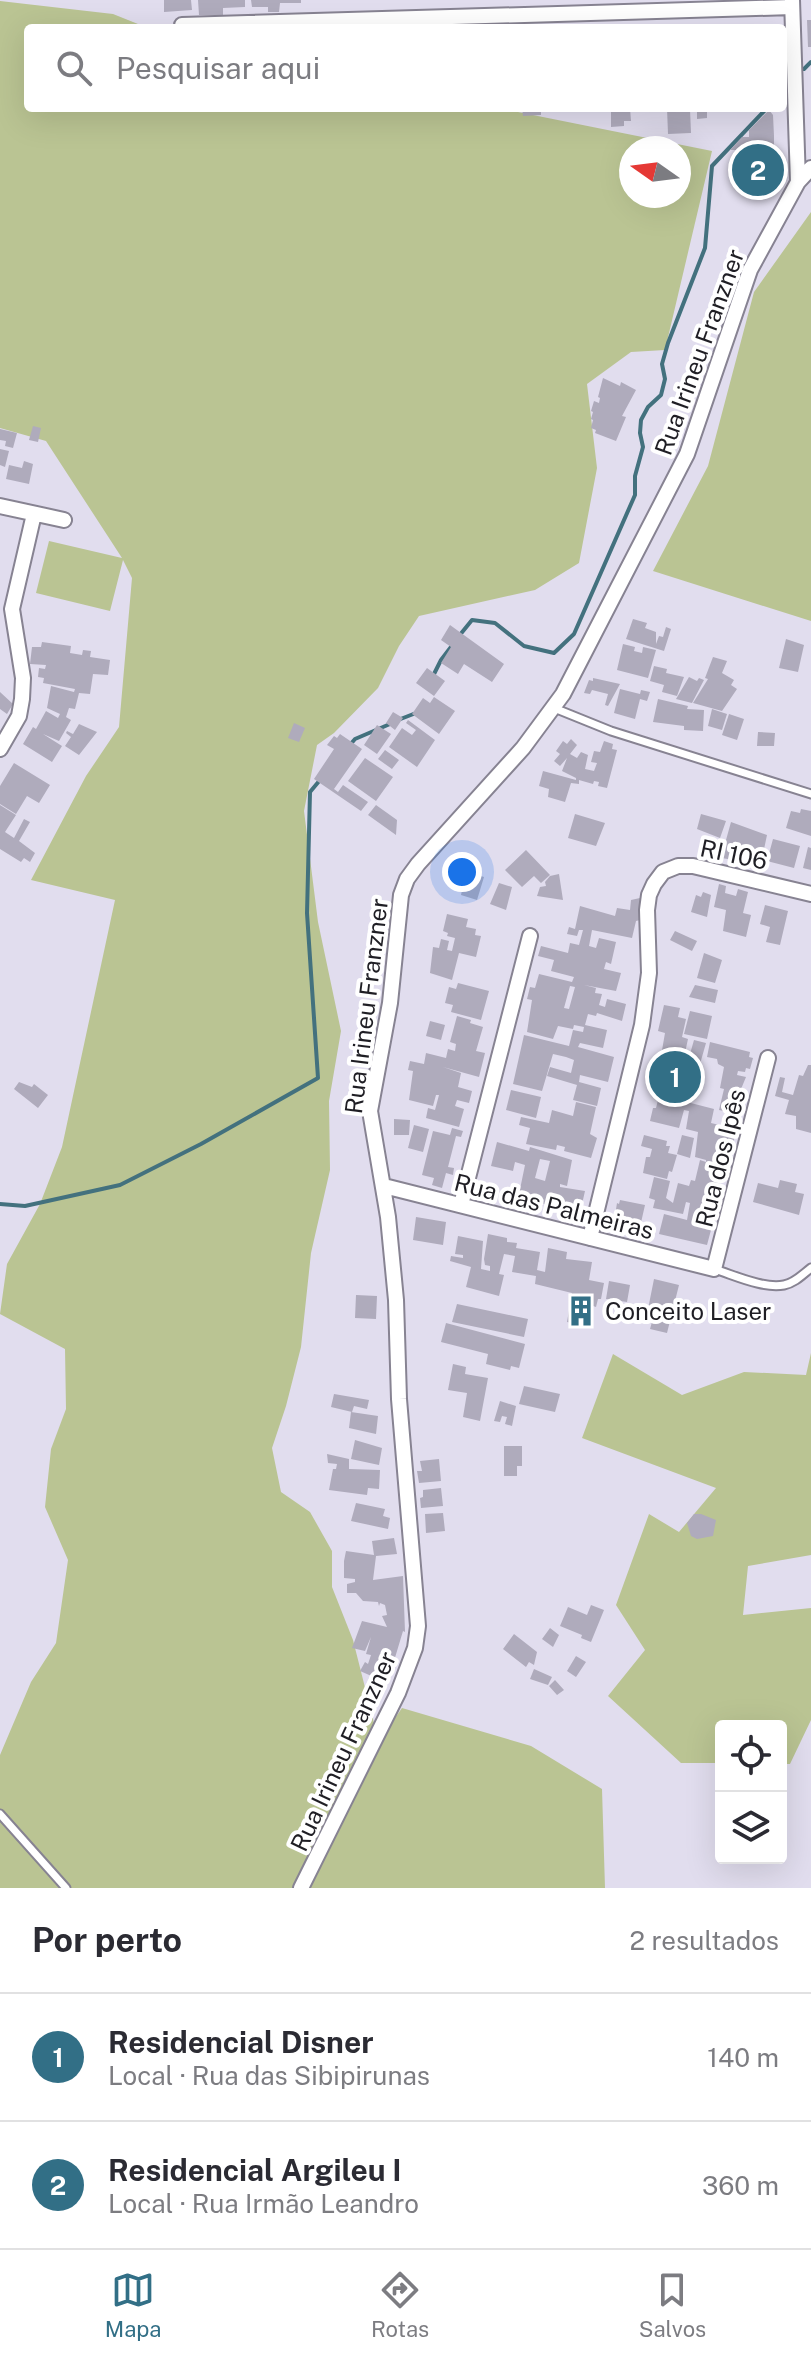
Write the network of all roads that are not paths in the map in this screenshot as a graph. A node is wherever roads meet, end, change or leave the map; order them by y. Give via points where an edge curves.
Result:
1 (792, 3) edge
2 (210, 24) edge
3 (811, 168) edge
4 (798, 182) junction
5 (0, 506) edge
6 (34, 514) junction
7 (64, 520) dead end
8 (554, 708) junction
9 (0, 749) edge
10 (811, 794) edge
11 (811, 894) edge
12 (530, 936) dead end
13 (768, 1058) dead end
14 (384, 1186) junction
15 (461, 1205) junction
16 (590, 1238) junction
17 (811, 1268) edge
18 (714, 1269) junction
19 (0, 1814) edge
20 (66, 1888) edge
21 (301, 1888) edge

1 - 2 street
1 - 4 street
3 - 4 street, Rua Irineu Franzner
4 - 8 street, Rua Irineu Franzner via 750,270 687,454
5 - 6 street
6 - 7 street
6 - 9 street via 12,609 22,699 19,716
8 - 10 lane
8 - 14 street, Rua Irineu Franzner via 418,864 401,895 390,1003 370,1111
11 - 16 street, RI 106 via 693,866 663,872 654,884 647,910 649,973 642,1025
12 - 15 street
13 - 18 street, Rua dos Ipês
14 - 15 street, Rua das Palmeiras
14 - 21 street, Rua Irineu Franzner via 418,1626 398,1693
15 - 16 street, Rua das Palmeiras
16 - 18 street, Rua das Palmeiras
17 - 18 lane via 784,1285
19 - 20 lane

